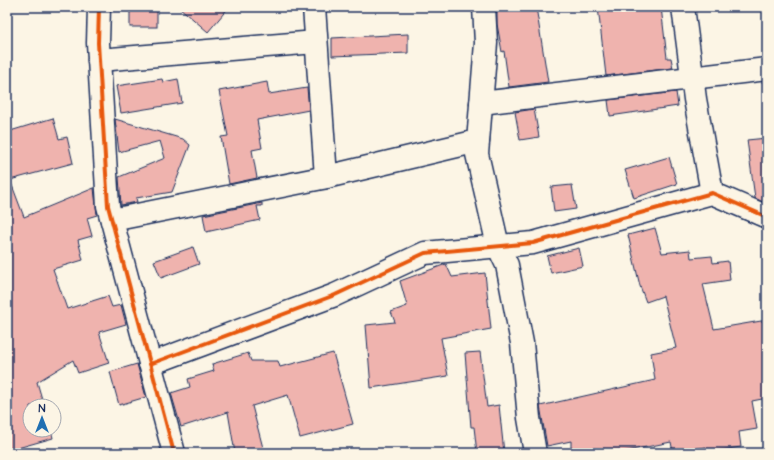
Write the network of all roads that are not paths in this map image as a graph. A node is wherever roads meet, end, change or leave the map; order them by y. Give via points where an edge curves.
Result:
1 (99, 7) edge
2 (314, 7) edge
3 (484, 7) edge
4 (683, 7) edge
5 (316, 42) junction
6 (99, 60) junction
7 (767, 69) edge
8 (692, 79) junction
9 (481, 103) junction
10 (478, 142) junction
11 (326, 177) junction
12 (712, 193) junction
13 (767, 217) edge
14 (112, 220) junction
15 (498, 246) junction
16 (150, 364) junction
17 (174, 453) edge
18 (535, 453) edge

1 - 6 street
2 - 5 street
3 - 9 street via 486,44
4 - 8 street
5 - 6 street
5 - 11 street
6 - 14 street via 108,206
7 - 8 street
8 - 9 street
8 - 12 street
9 - 10 street
10 - 11 street
10 - 15 street via 477,154
11 - 14 street
12 - 13 street
12 - 15 street via 534,243
14 - 16 street
15 - 16 street via 424,253 335,295
15 - 18 street via 507,265 522,343 528,418
16 - 17 street

